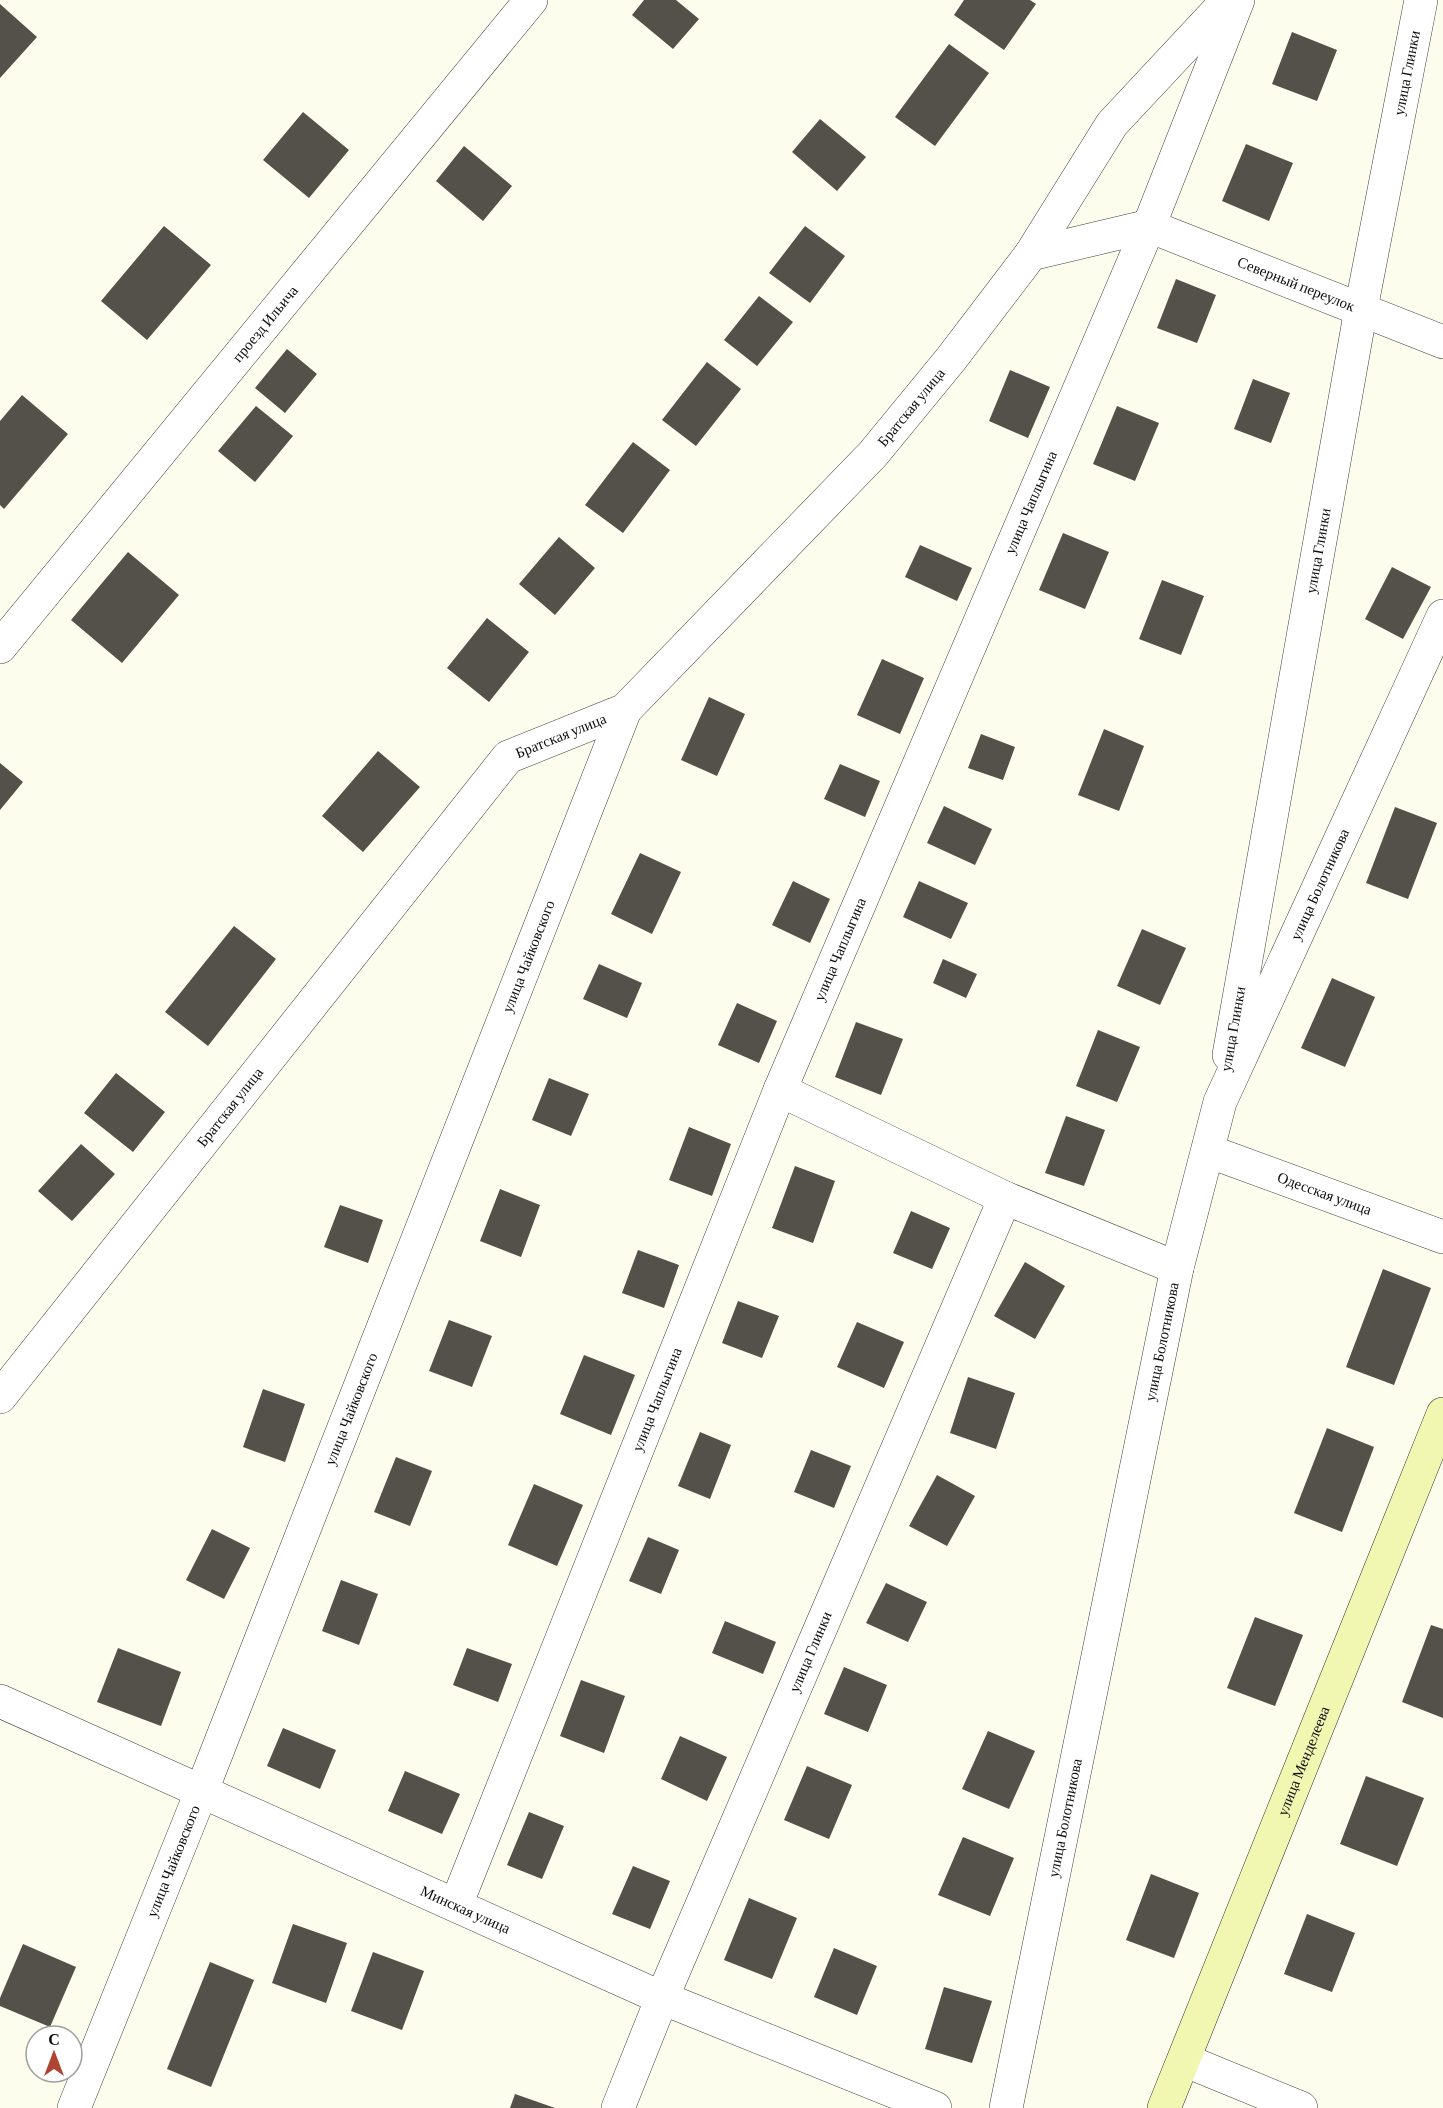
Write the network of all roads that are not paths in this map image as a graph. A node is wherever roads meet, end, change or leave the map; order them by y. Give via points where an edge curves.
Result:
1 (531, 0) edge
2 (1228, 0) edge
3 (1238, 0) edge
4 (1421, 0) edge
5 (1149, 226) junction
6 (1031, 254) junction
7 (1361, 309) junction
8 (1443, 342) edge
9 (1443, 616) edge
10 (0, 647) edge
11 (625, 710) junction
12 (780, 1090) junction
13 (1220, 1102) junction
14 (1208, 1151) junction
15 (1005, 1198) junction
16 (1443, 1237) edge
17 (1177, 1268) junction
18 (0, 1397) edge
19 (1443, 1414) edge
20 (0, 1701) edge
21 (202, 1790) junction
22 (456, 1905) junction
23 (662, 1998) junction
24 (1184, 2060) junction
25 (74, 2108) edge
26 (618, 2108) edge
27 (935, 2108) edge
28 (1006, 2108) edge
29 (1164, 2108) edge
30 (1301, 2108) edge

1 - 10 street, проезд Ильича
2 - 6 street, Братская улица via 1112,124
3 - 5 street, улица Чаплыгина
4 - 7 street, улица Глинки
5 - 6 street
5 - 7 street, Северный переулок
5 - 12 street, улица Чаплыгина
6 - 11 street, Братская улица via 873,454
7 - 8 street, Северный переулок
7 - 13 street, улица Глинки
9 - 13 street, улица Болотникова
11 - 18 street, Братская улица via 508,757
11 - 21 street, улица Чайковского
12 - 15 street
12 - 22 street, улица Чаплыгина
13 - 14 street, улица Болотникова
14 - 16 street, Одесская улица
14 - 17 street, улица Болотникова
15 - 17 street
15 - 23 street, улица Глинки
17 - 28 street, улица Болотникова
19 - 24 street, улица Менделеева
20 - 21 street, Минская улица
21 - 22 street, Минская улица
21 - 25 street, улица Чайковского
22 - 23 street, Минская улица
23 - 26 street, улица Глинки
23 - 27 street, Минская улица
24 - 29 street, улица Менделеева
24 - 30 street

